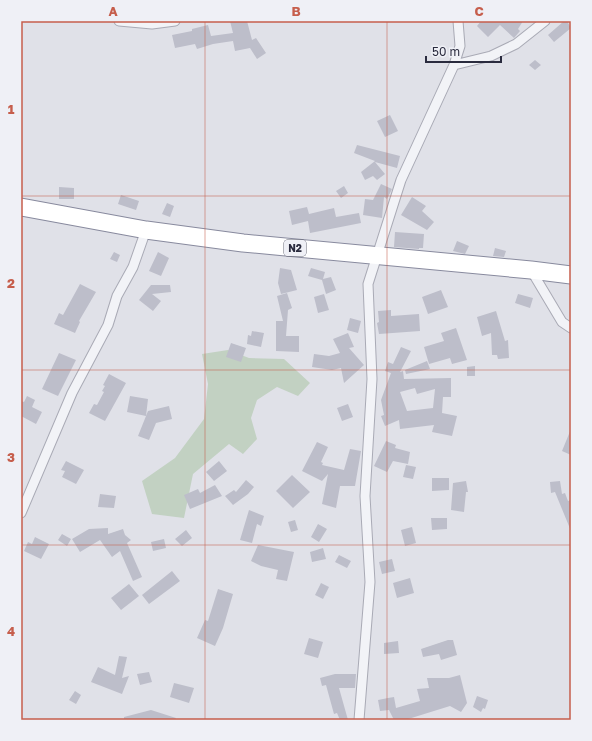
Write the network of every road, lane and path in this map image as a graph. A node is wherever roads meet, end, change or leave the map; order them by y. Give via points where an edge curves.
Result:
1 (119, 21) edge
2 (175, 21) edge
3 (458, 21) edge
4 (545, 21) edge
5 (454, 65) junction
6 (21, 207) edge
7 (146, 230) junction
8 (376, 255) junction
9 (531, 270) junction
10 (571, 275) edge
11 (571, 328) edge
12 (21, 513) edge
13 (359, 720) edge

1 - 2 street via 152,24
3 - 5 street via 460,46
4 - 5 street via 516,44 491,56
5 - 8 street via 401,180
6 - 7 highway, N2
7 - 8 highway, N2 via 243,243
7 - 12 street via 133,267 117,296 108,325 72,393
8 - 9 highway, N2
8 - 13 street via 368,284 372,379 365,496 370,582
9 - 10 highway, N2
9 - 11 street via 562,322

